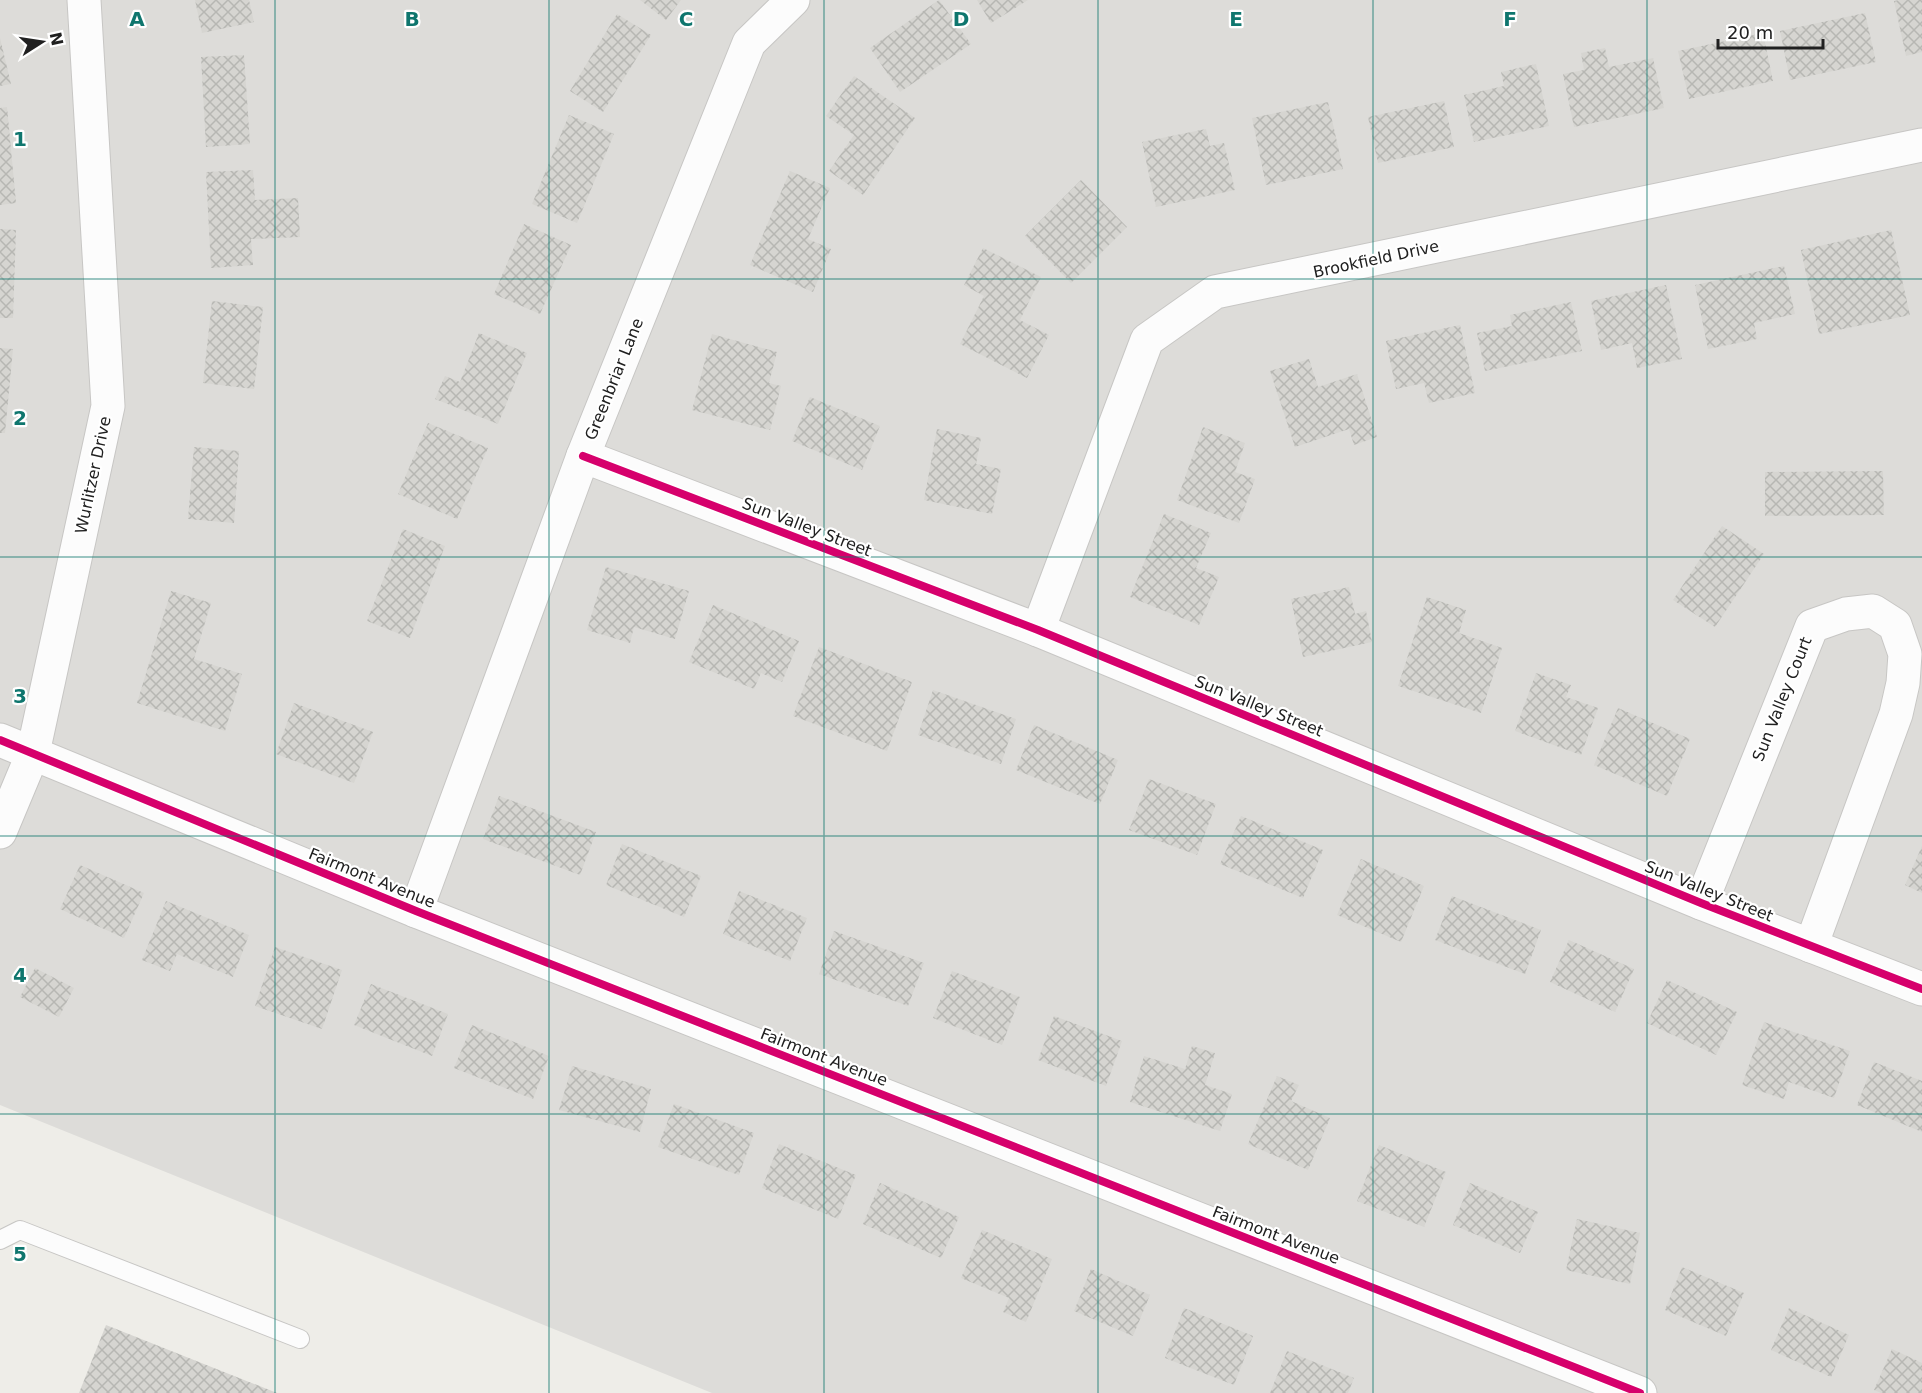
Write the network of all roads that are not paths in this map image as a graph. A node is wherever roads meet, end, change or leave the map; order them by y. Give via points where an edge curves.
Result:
1 (84, 0) edge
2 (793, 0) edge
3 (1922, 145) edge
4 (583, 456) junction
5 (1038, 630) junction
6 (0, 740) edge
7 (33, 753) junction
8 (0, 832) edge
9 (1701, 903) junction
10 (416, 911) junction
11 (1811, 946) junction
12 (1922, 989) edge
13 (0, 1240) edge
14 (300, 1340) dead end
15 (1640, 1393) edge

1 - 7 street, Wurlitzer Drive via 108,406
2 - 4 street, Greenbriar Lane via 749,43
3 - 5 street, Brookfield Drive via 1215,292 1147,340
4 - 5 street, Sun Valley Street
4 - 10 street, Greenbriar Lane
5 - 9 street, Sun Valley Street
6 - 7 street, Fairmont Avenue
7 - 8 street, Wurlitzer Drive
7 - 10 street, Fairmont Avenue
9 - 11 street, Sun Valley Street
9 - 11 street, Sun Valley Court via 1812,626 1846,614 1873,611 1895,625 1905,654 1903,683 1896,714
10 - 15 street, Fairmont Avenue
11 - 12 street, Sun Valley Street
13 - 14 lane via 20,1230

